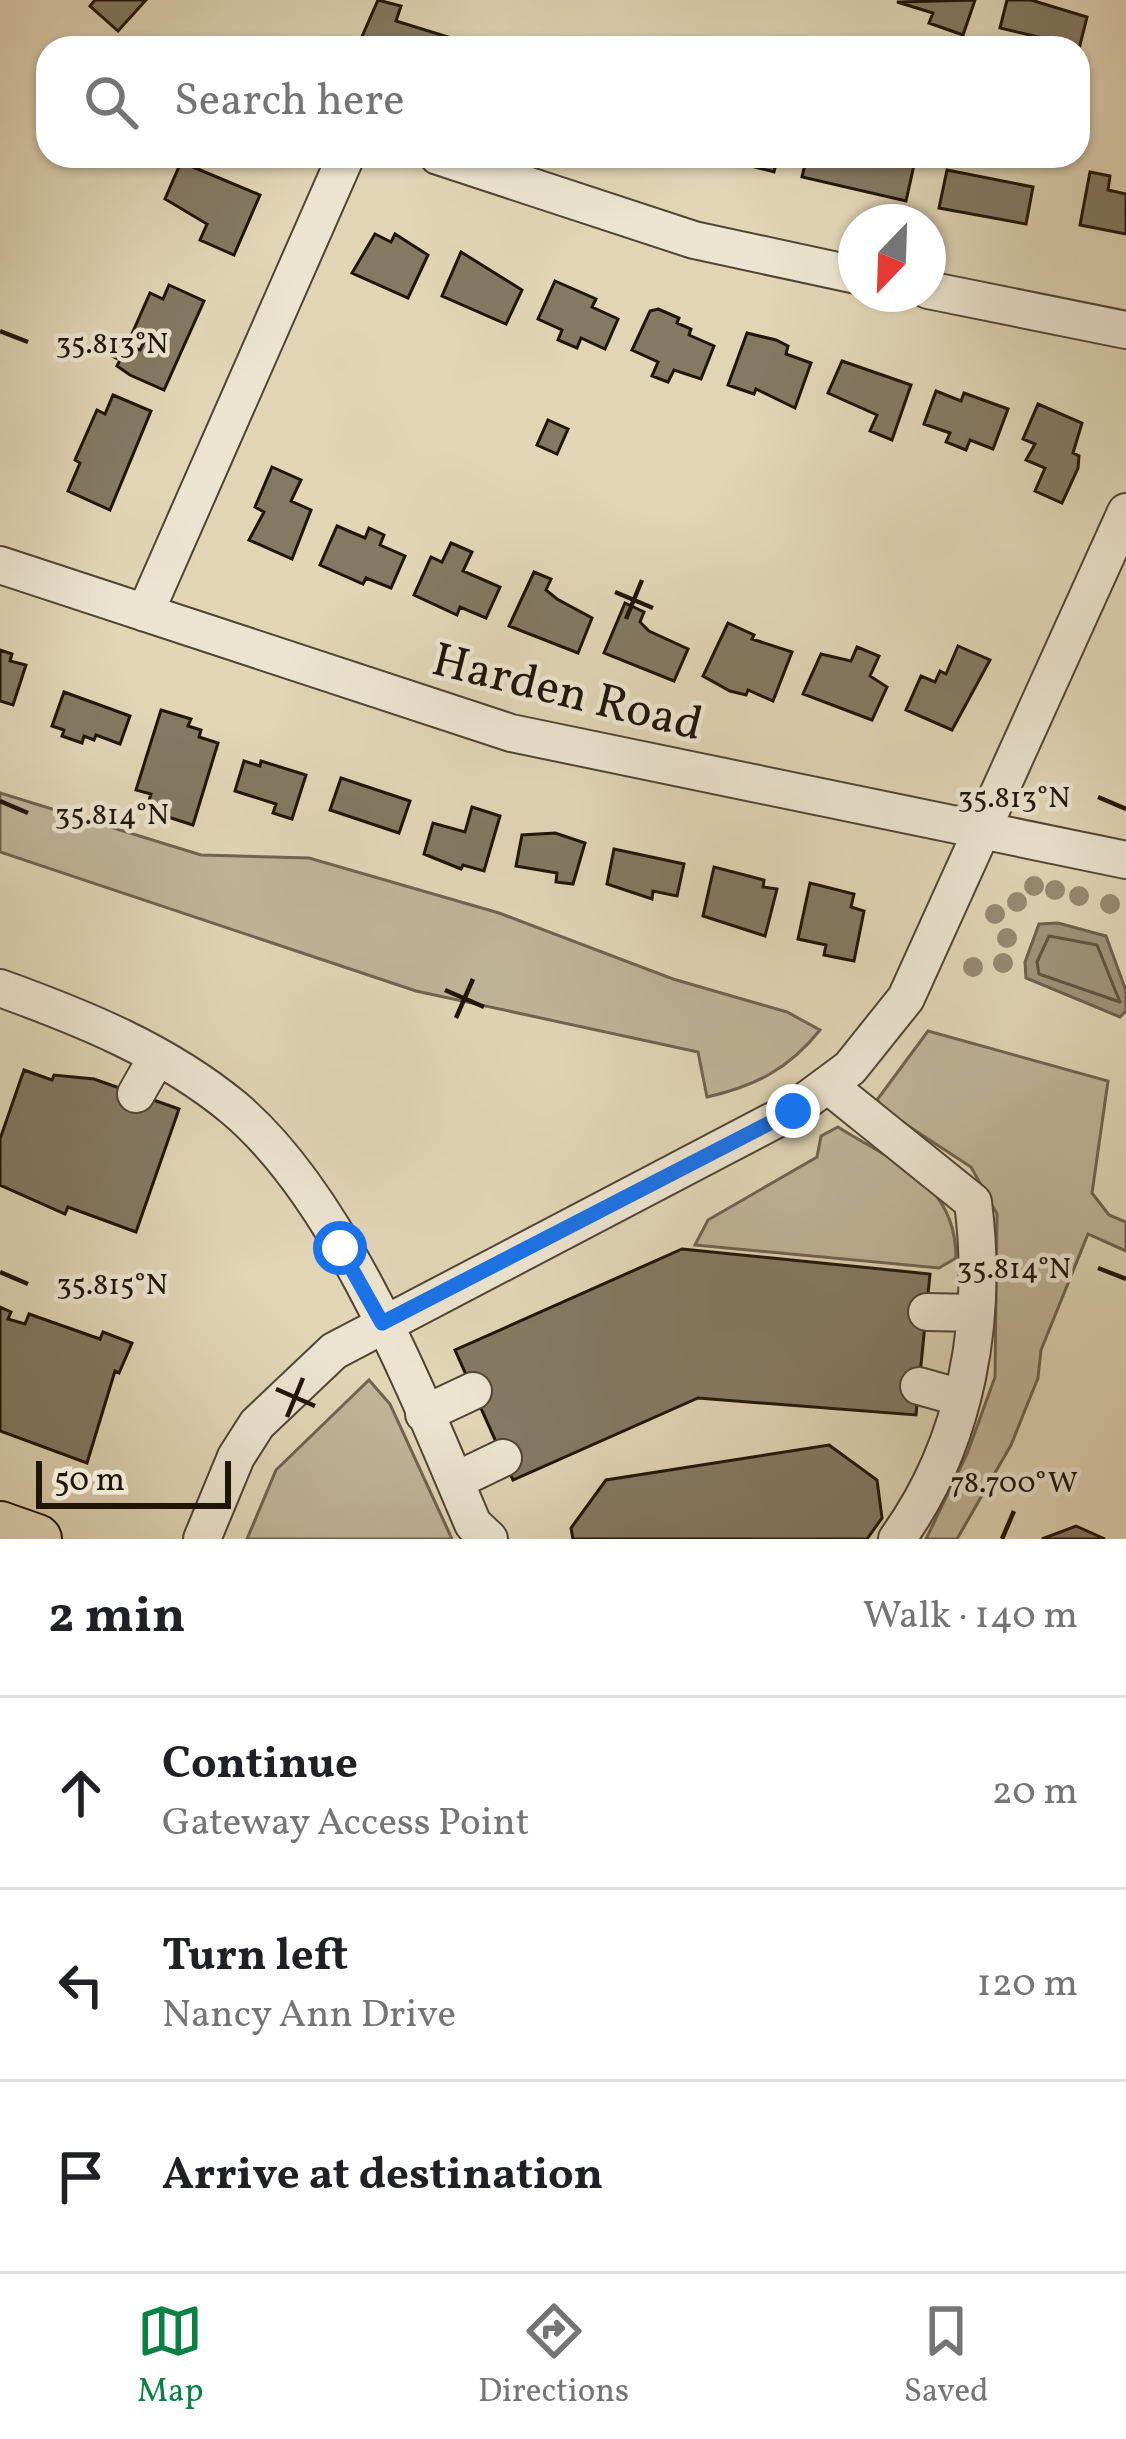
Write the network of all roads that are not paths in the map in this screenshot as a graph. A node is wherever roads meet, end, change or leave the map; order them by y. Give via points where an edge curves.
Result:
1 (341, 168) edge
2 (474, 168) edge
3 (838, 271) edge
4 (946, 294) edge
5 (1126, 330) edge
6 (1126, 512) edge
7 (0, 566) edge
8 (145, 614) junction
9 (984, 831) junction
10 (1126, 860) edge
11 (0, 988) edge
12 (157, 1057) junction
13 (829, 1086) junction
14 (136, 1094) dead end
15 (927, 1312) dead end
16 (976, 1313) junction
17 (382, 1323) junction
18 (920, 1386) dead end
19 (473, 1391) dead end
20 (962, 1398) junction
21 (424, 1414) junction
22 (503, 1458) dead end
23 (455, 1481) junction
24 (0, 1526) edge
25 (38, 1539) edge
26 (202, 1539) edge
27 (489, 1539) edge
28 (897, 1539) edge

1 - 8 street
2 - 3 street via 694,240
4 - 5 street
6 - 9 street
7 - 8 street, Harden Road
8 - 9 street, Harden Road via 511,733
9 - 10 street, Harden Road
9 - 13 street via 906,998
11 - 12 street
12 - 14 street
12 - 17 street via 235,1109 313,1198
13 - 16 street via 973,1202
13 - 17 street
15 - 16 street
16 - 20 street
17 - 21 street
17 - 26 street via 334,1351 257,1424
18 - 20 street
19 - 21 street
20 - 28 street via 919,1509
21 - 23 street
22 - 23 street
23 - 27 street
24 - 25 main road

